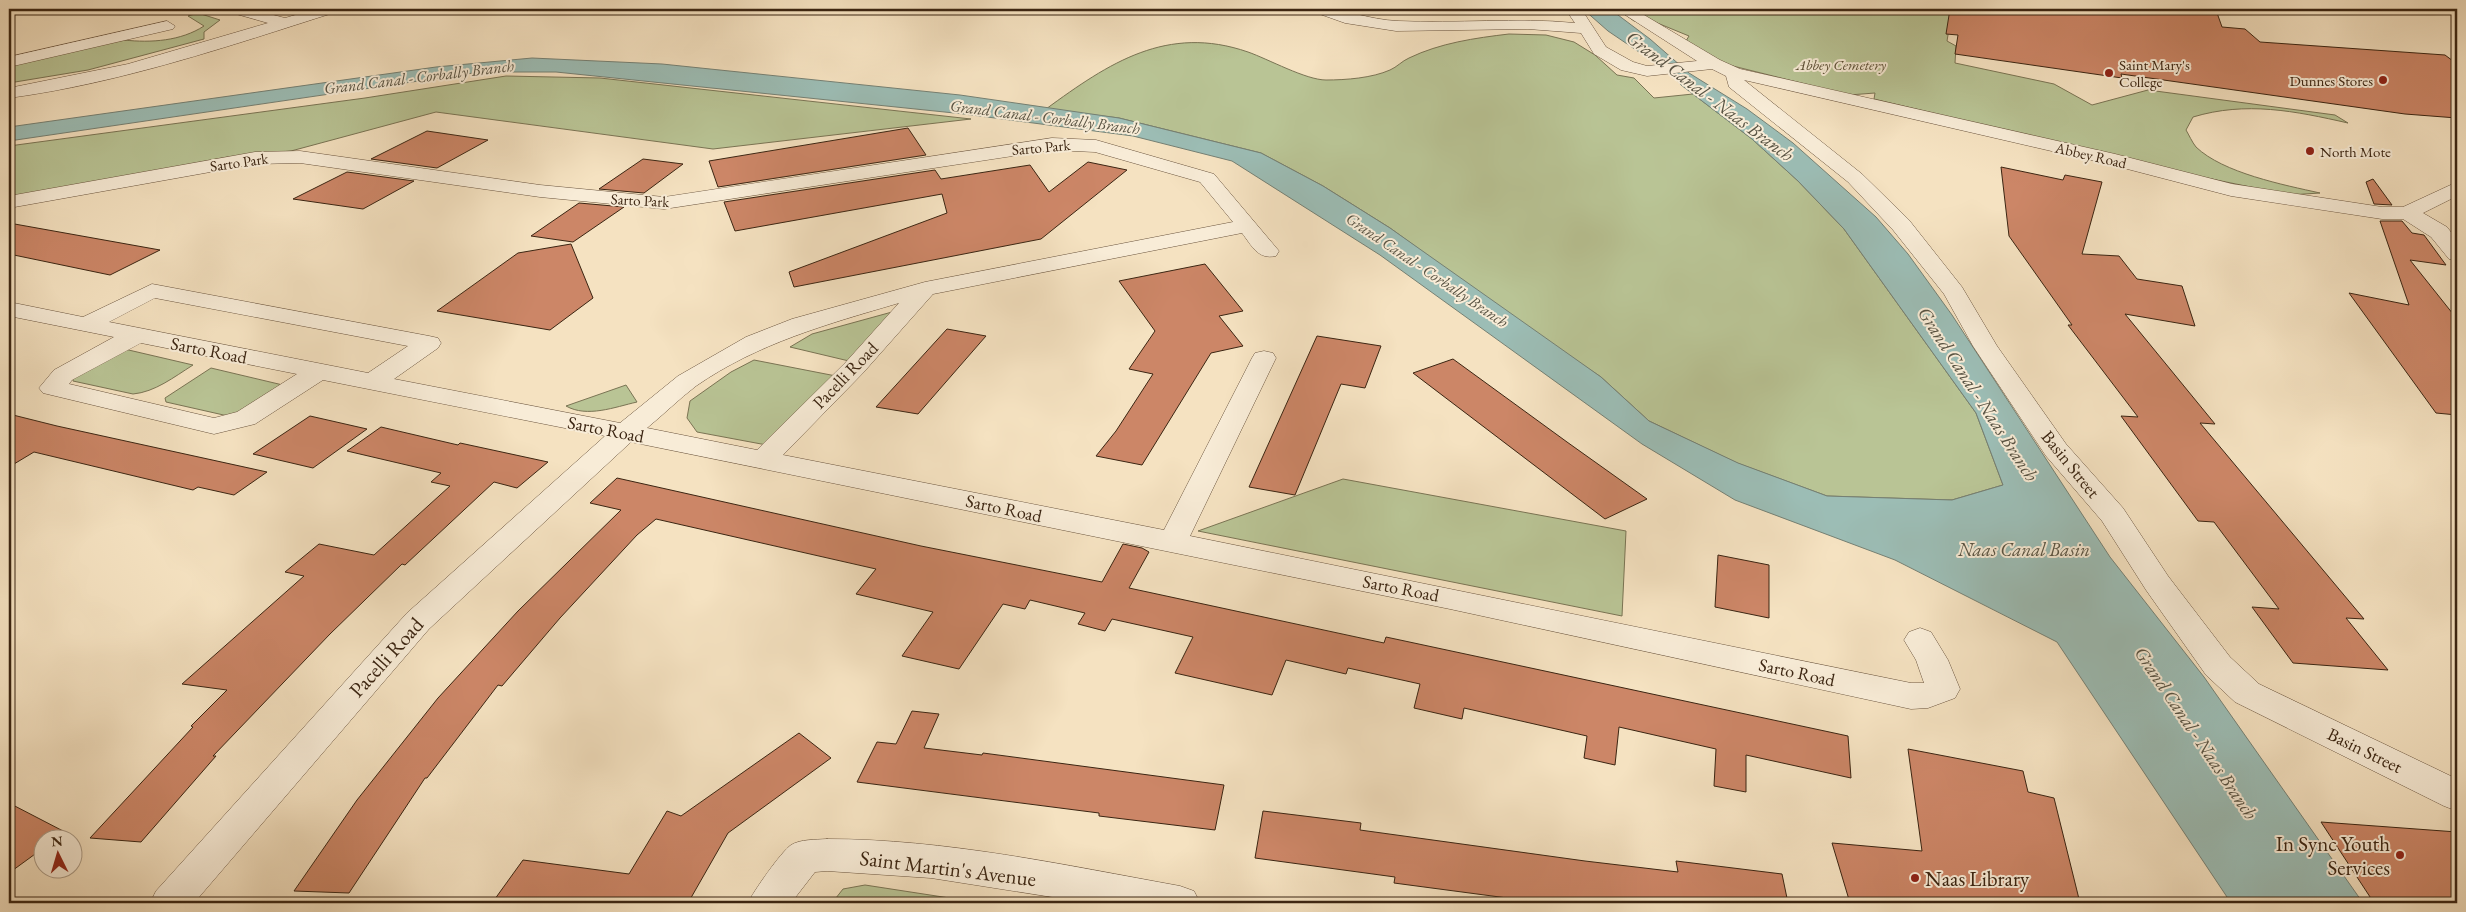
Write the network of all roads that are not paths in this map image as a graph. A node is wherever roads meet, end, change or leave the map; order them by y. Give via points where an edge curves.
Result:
1 (234, 9) edge
2 (331, 9) edge
3 (1319, 9) edge
4 (1571, 9) edge
5 (1624, 9) edge
6 (284, 23) junction
7 (167, 26) dead end
8 (1585, 29) junction
9 (9, 62) edge
10 (1715, 68) junction
11 (9, 93) edge
12 (2457, 188) edge
13 (9, 202) edge
14 (2407, 213) junction
15 (1247, 226) junction
16 (2448, 233) edge
17 (1268, 251) dead end
18 (2457, 254) edge
19 (925, 289) junction
20 (9, 309) edge
21 (86, 324) junction
22 (137, 335) junction
23 (1264, 358) dead end
24 (318, 372) junction
25 (372, 382) junction
26 (625, 433) junction
27 (763, 459) junction
28 (1172, 543) junction
29 (1920, 640) dead end
30 (2457, 796) edge
31 (170, 903) edge
32 (768, 903) edge
33 (1180, 903) edge

1 - 6 street
2 - 6 street
3 - 8 street via 1369,24 1405,28 1527,24
4 - 8 street
5 - 10 street
6 - 11 street via 162,61
7 - 9 street
8 - 10 street via 1600,50 1627,66 1647,71
10 - 14 street, Abbey Road via 2115,160 2231,190 2382,213
10 - 30 street, Basin Street via 1855,178 1901,225 1954,292 2056,450 2113,515 2157,583 2218,666 2247,693
12 - 14 street
13 - 15 street, Sarto Park via 219,164 282,156 540,192 664,203 960,157 1052,144 1075,144 1129,154 1207,178
14 - 16 street
15 - 17 street, Sarto Park
15 - 19 street
16 - 18 street
19 - 26 street via 800,324 755,342 687,381
19 - 27 street, Pacelli Road via 854,368
20 - 21 street, Sarto Road
21 - 22 street, Sarto Road
21 - 25 street via 152,291 430,343
22 - 24 street, Sarto Road
22 - 24 street via 63,375 52,388 214,426 246,418
23 - 28 street
24 - 25 street, Sarto Road
25 - 26 street, Sarto Road
26 - 27 street, Sarto Road
26 - 31 street, Pacelli Road via 418,621
27 - 28 street, Sarto Road
28 - 29 street, Sarto Road via 1450,598 1911,696 1943,689
32 - 33 street, Saint Martin's Avenue via 804,857 828,854 983,869

